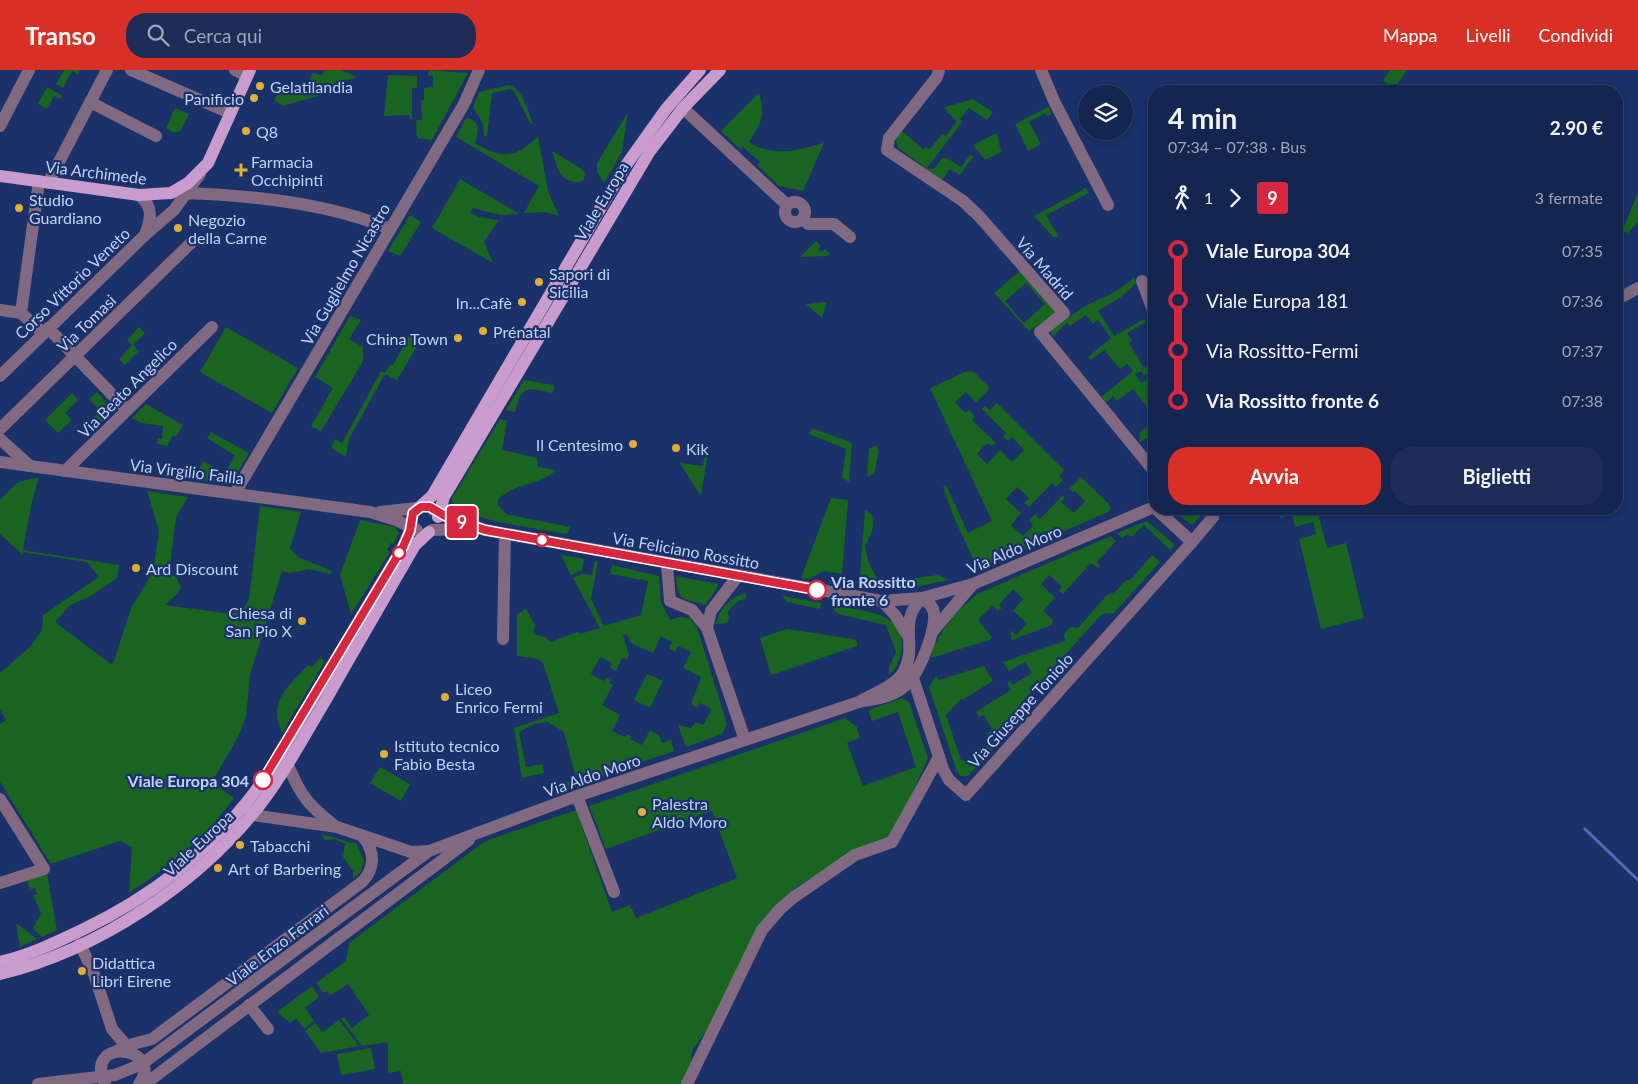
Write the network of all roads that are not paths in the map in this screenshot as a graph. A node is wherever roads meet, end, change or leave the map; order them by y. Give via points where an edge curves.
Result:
1 (29, 70) edge
2 (107, 70) edge
3 (132, 70) edge
4 (235, 70) edge
5 (479, 70) edge
6 (700, 70) edge
7 (720, 70) edge
8 (939, 70) edge
9 (1041, 70) edge
10 (248, 73) edge
11 (90, 102) junction
12 (682, 108) junction
13 (230, 114) junction
14 (0, 126) edge
15 (156, 136) dead end
16 (208, 163) junction
17 (0, 176) edge
18 (44, 182) junction
19 (188, 193) junction
20 (166, 194) junction
21 (139, 195) junction
22 (1108, 205) dead end
23 (174, 210) junction
24 (152, 217) junction
25 (390, 229) junction
26 (145, 235) junction
27 (850, 237) dead end
28 (194, 240) dead end
29 (1142, 281) dead end
30 (1638, 288) edge
31 (1623, 296) edge
32 (1148, 297) edge
33 (0, 310) edge
34 (22, 313) junction
35 (212, 327) dead end
36 (46, 330) junction
37 (75, 356) junction
38 (0, 376) edge
39 (127, 410) junction
40 (0, 430) edge
41 (0, 439) edge
42 (0, 463) edge
43 (1148, 464) edge
44 (30, 466) junction
45 (65, 471) junction
46 (235, 493) junction
47 (1148, 511) edge
48 (370, 512) junction
49 (1163, 515) edge
50 (1213, 515) edge
51 (425, 519) junction
52 (485, 530) junction
53 (505, 534) junction
54 (1192, 542) junction
55 (667, 564) junction
56 (737, 576) junction
57 (973, 584) junction
58 (922, 598) junction
59 (882, 601) junction
60 (692, 610) junction
61 (711, 611) junction
62 (706, 628) junction
63 (932, 633) junction
64 (908, 636) junction
65 (503, 639) dead end
66 (909, 675) junction
67 (745, 740) junction
68 (939, 757) junction
69 (272, 766) junction
70 (288, 766) junction
71 (577, 796) junction
72 (1, 802) edge
73 (246, 803) junction
74 (252, 815) junction
75 (336, 827) junction
76 (480, 832) junction
77 (364, 838) junction
78 (430, 851) junction
79 (0, 883) edge
80 (614, 892) dead end
81 (80, 944) junction
82 (0, 962) edge
83 (0, 974) edge
84 (249, 1005) junction
85 (112, 1029) junction
86 (268, 1029) dead end
87 (120, 1051) junction
88 (142, 1064) junction
89 (103, 1080) edge
90 (142, 1083) edge
91 (38, 1084) edge
92 (687, 1084) edge

1 - 14 street
2 - 11 street
3 - 13 street
4 - 10 street
5 - 25 street, Via Guglielmo Nicastro via 464,104
6 - 51 main road, Viale Europa via 666,109 624,168 432,496
7 - 12 main road, Viale Europa
8 - 43 street, Via Madrid via 937,77 889,138 887,150 963,201 1064,313 1040,332
9 - 22 street via 1054,102
10 - 13 main road
11 - 15 street
11 - 18 street
12 - 27 street via 787,205 785,214 788,219 794,222 802,218 808,224 834,224
12 - 51 main road, Viale Europa via 650,151 620,200 444,497
13 - 16 main road
16 - 19 street, Corso Vittorio Veneto
16 - 20 main road via 188,183
17 - 18 main road, Via Archimede
18 - 21 main road, Via Archimede
18 - 34 street
19 - 20 street
19 - 23 street, Corso Vittorio Veneto
19 - 25 street via 313,205 367,219
20 - 21 main road, Via Archimede
20 - 23 street via 176,200
20 - 24 street
21 - 24 street via 150,208
23 - 26 street, Corso Vittorio Veneto
24 - 26 street
25 - 46 street, Via Guglielmo Nicastro
26 - 36 street, Corso Vittorio Veneto
28 - 37 street, Via Tomasi
29 - 32 street
30 - 31 street
33 - 34 street
34 - 36 street
35 - 39 street, Via Beato Angelico
36 - 37 street
36 - 38 street, Corso Vittorio Veneto
37 - 39 street
37 - 40 street, Via Tomasi
39 - 45 street, Via Beato Angelico
41 - 44 street
42 - 44 street, Via Virgilio Failla
44 - 45 street, Via Virgilio Failla
45 - 46 street, Via Virgilio Failla
46 - 48 street, Via Virgilio Failla
47 - 57 street, Via Aldo Moro
48 - 51 street
48 - 51 street via 396,520
49 - 54 street
50 - 54 street
51 - 52 street
51 - 52 street
51 - 69 main road, Viale Europa via 403,547
51 - 70 main road, Viale Europa via 415,545
52 - 53 street, Via Feliciano Rossitto
53 - 55 street, Via Feliciano Rossitto
53 - 65 street
54 - 68 street, Via Giuseppe Toniolo via 966,795 949,780
55 - 56 street, Via Feliciano Rossitto
55 - 60 street via 670,601
56 - 59 street, Via Feliciano Rossitto
56 - 61 street
57 - 58 street, Via Aldo Moro
57 - 63 street
58 - 59 street, Via Aldo Moro
58 - 63 street via 934,614
58 - 64 street via 909,617
59 - 64 street
60 - 61 street
60 - 62 street
61 - 62 street
62 - 67 street
63 - 66 street
64 - 66 street
66 - 67 street, Via Aldo Moro via 859,702
66 - 68 street, Via Giuseppe Toniolo
67 - 71 street, Via Aldo Moro
68 - 92 street via 892,842 855,855 794,897 762,930
69 - 70 street via 279,763
69 - 73 main road, Viale Europa
70 - 74 main road, Viale Europa
70 - 75 street via 306,802
71 - 76 street, Via Aldo Moro
71 - 80 street
72 - 79 street via 44,869
73 - 74 street via 246,809
73 - 82 main road, Viale Europa via 191,860 145,894 74,934
74 - 75 street
74 - 81 main road, Viale Europa via 214,854 164,897
75 - 77 street, Via Aldo Moro
76 - 78 street, Via Aldo Moro
76 - 84 street
77 - 78 street, Via Aldo Moro via 411,852
77 - 87 street via 373,860 372,868 362,882 152,1039
78 - 88 street, Viale Enzo Ferrari
81 - 83 main road, Viale Europa
81 - 85 street via 94,974
84 - 86 street
84 - 90 street
85 - 87 street
85 - 87 street via 112,1040
87 - 88 street
87 - 89 street via 102,1066
88 - 89 street, Viale Enzo Ferrari
88 - 90 street
89 - 91 street, Viale Enzo Ferrari

